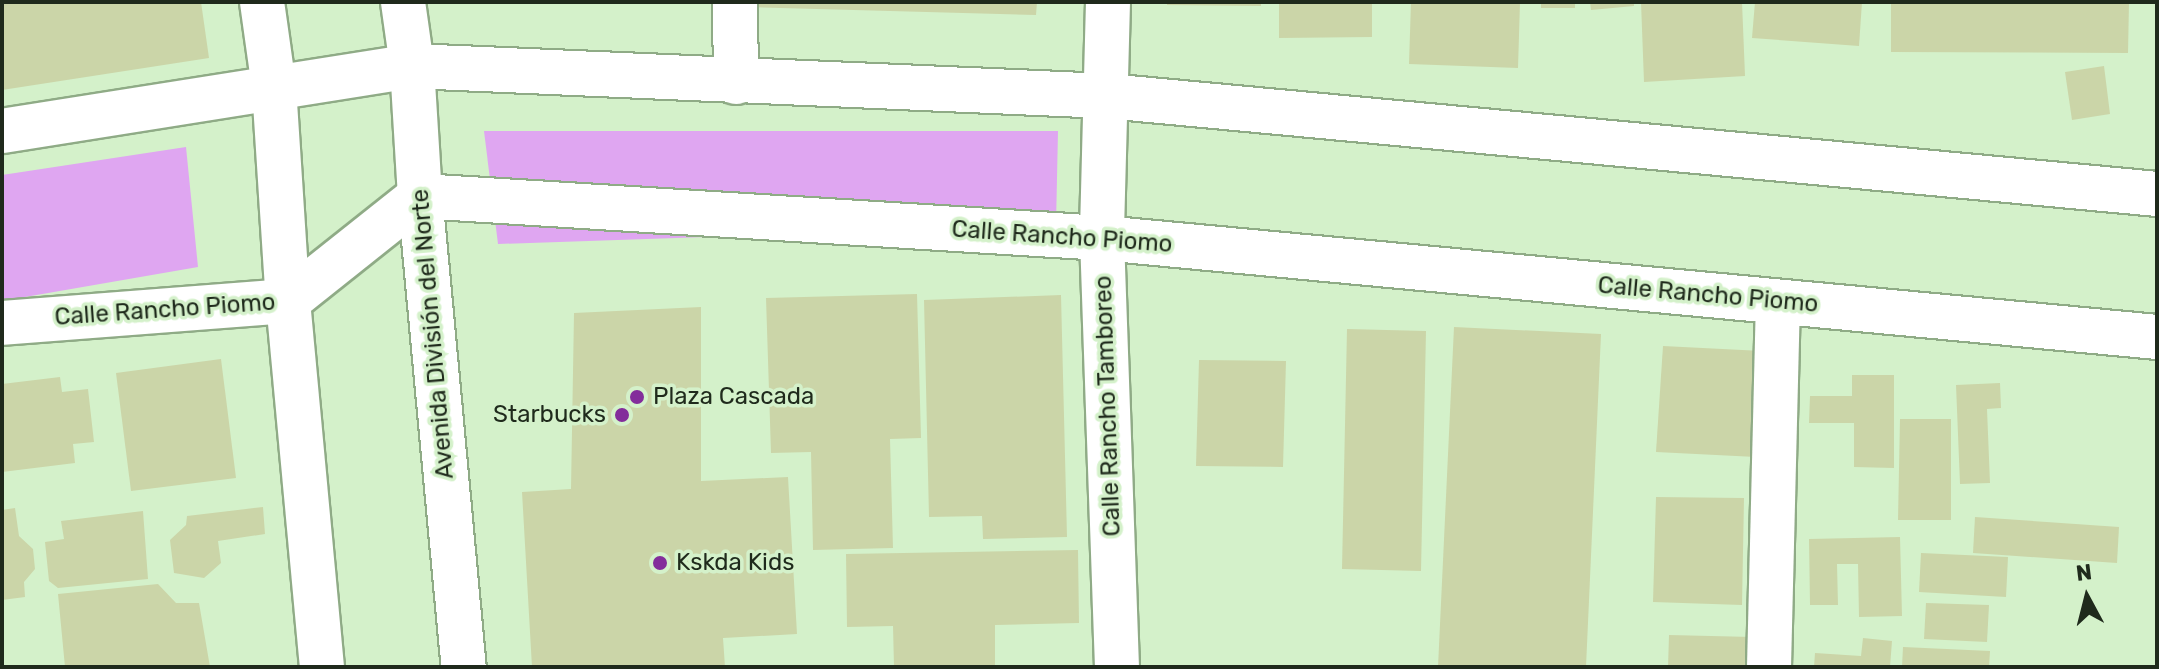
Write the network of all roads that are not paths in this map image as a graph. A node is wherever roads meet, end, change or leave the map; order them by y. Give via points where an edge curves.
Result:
1 (262, 2) edge
2 (403, 2) edge
3 (735, 2) edge
4 (1108, 2) edge
5 (412, 66) junction
6 (736, 82) junction
7 (274, 87) junction
8 (1107, 96) junction
9 (2, 131) edge
10 (2157, 194) edge
11 (420, 196) junction
12 (1102, 238) junction
13 (288, 301) junction
14 (1778, 302) junction
15 (2, 323) edge
16 (2157, 337) edge
17 (322, 667) edge
18 (464, 667) edge
19 (1117, 667) edge
20 (1769, 667) edge

1 - 7 street
2 - 5 street, Avenida División del Norte
3 - 6 street
4 - 8 street, Calle Rancho Tamboreo
5 - 6 street
5 - 7 street
5 - 11 street, Avenida División del Norte
6 - 8 street
7 - 9 street
7 - 13 street
8 - 10 street
8 - 12 street, Calle Rancho Tamboreo
11 - 12 street, Calle Rancho Piomo
11 - 13 street, Calle Rancho Piomo
11 - 18 street, Avenida División del Norte
12 - 14 street, Calle Rancho Piomo
12 - 19 street, Calle Rancho Tamboreo
13 - 15 street, Calle Rancho Piomo
13 - 17 street
14 - 16 street, Calle Rancho Piomo
14 - 20 street

